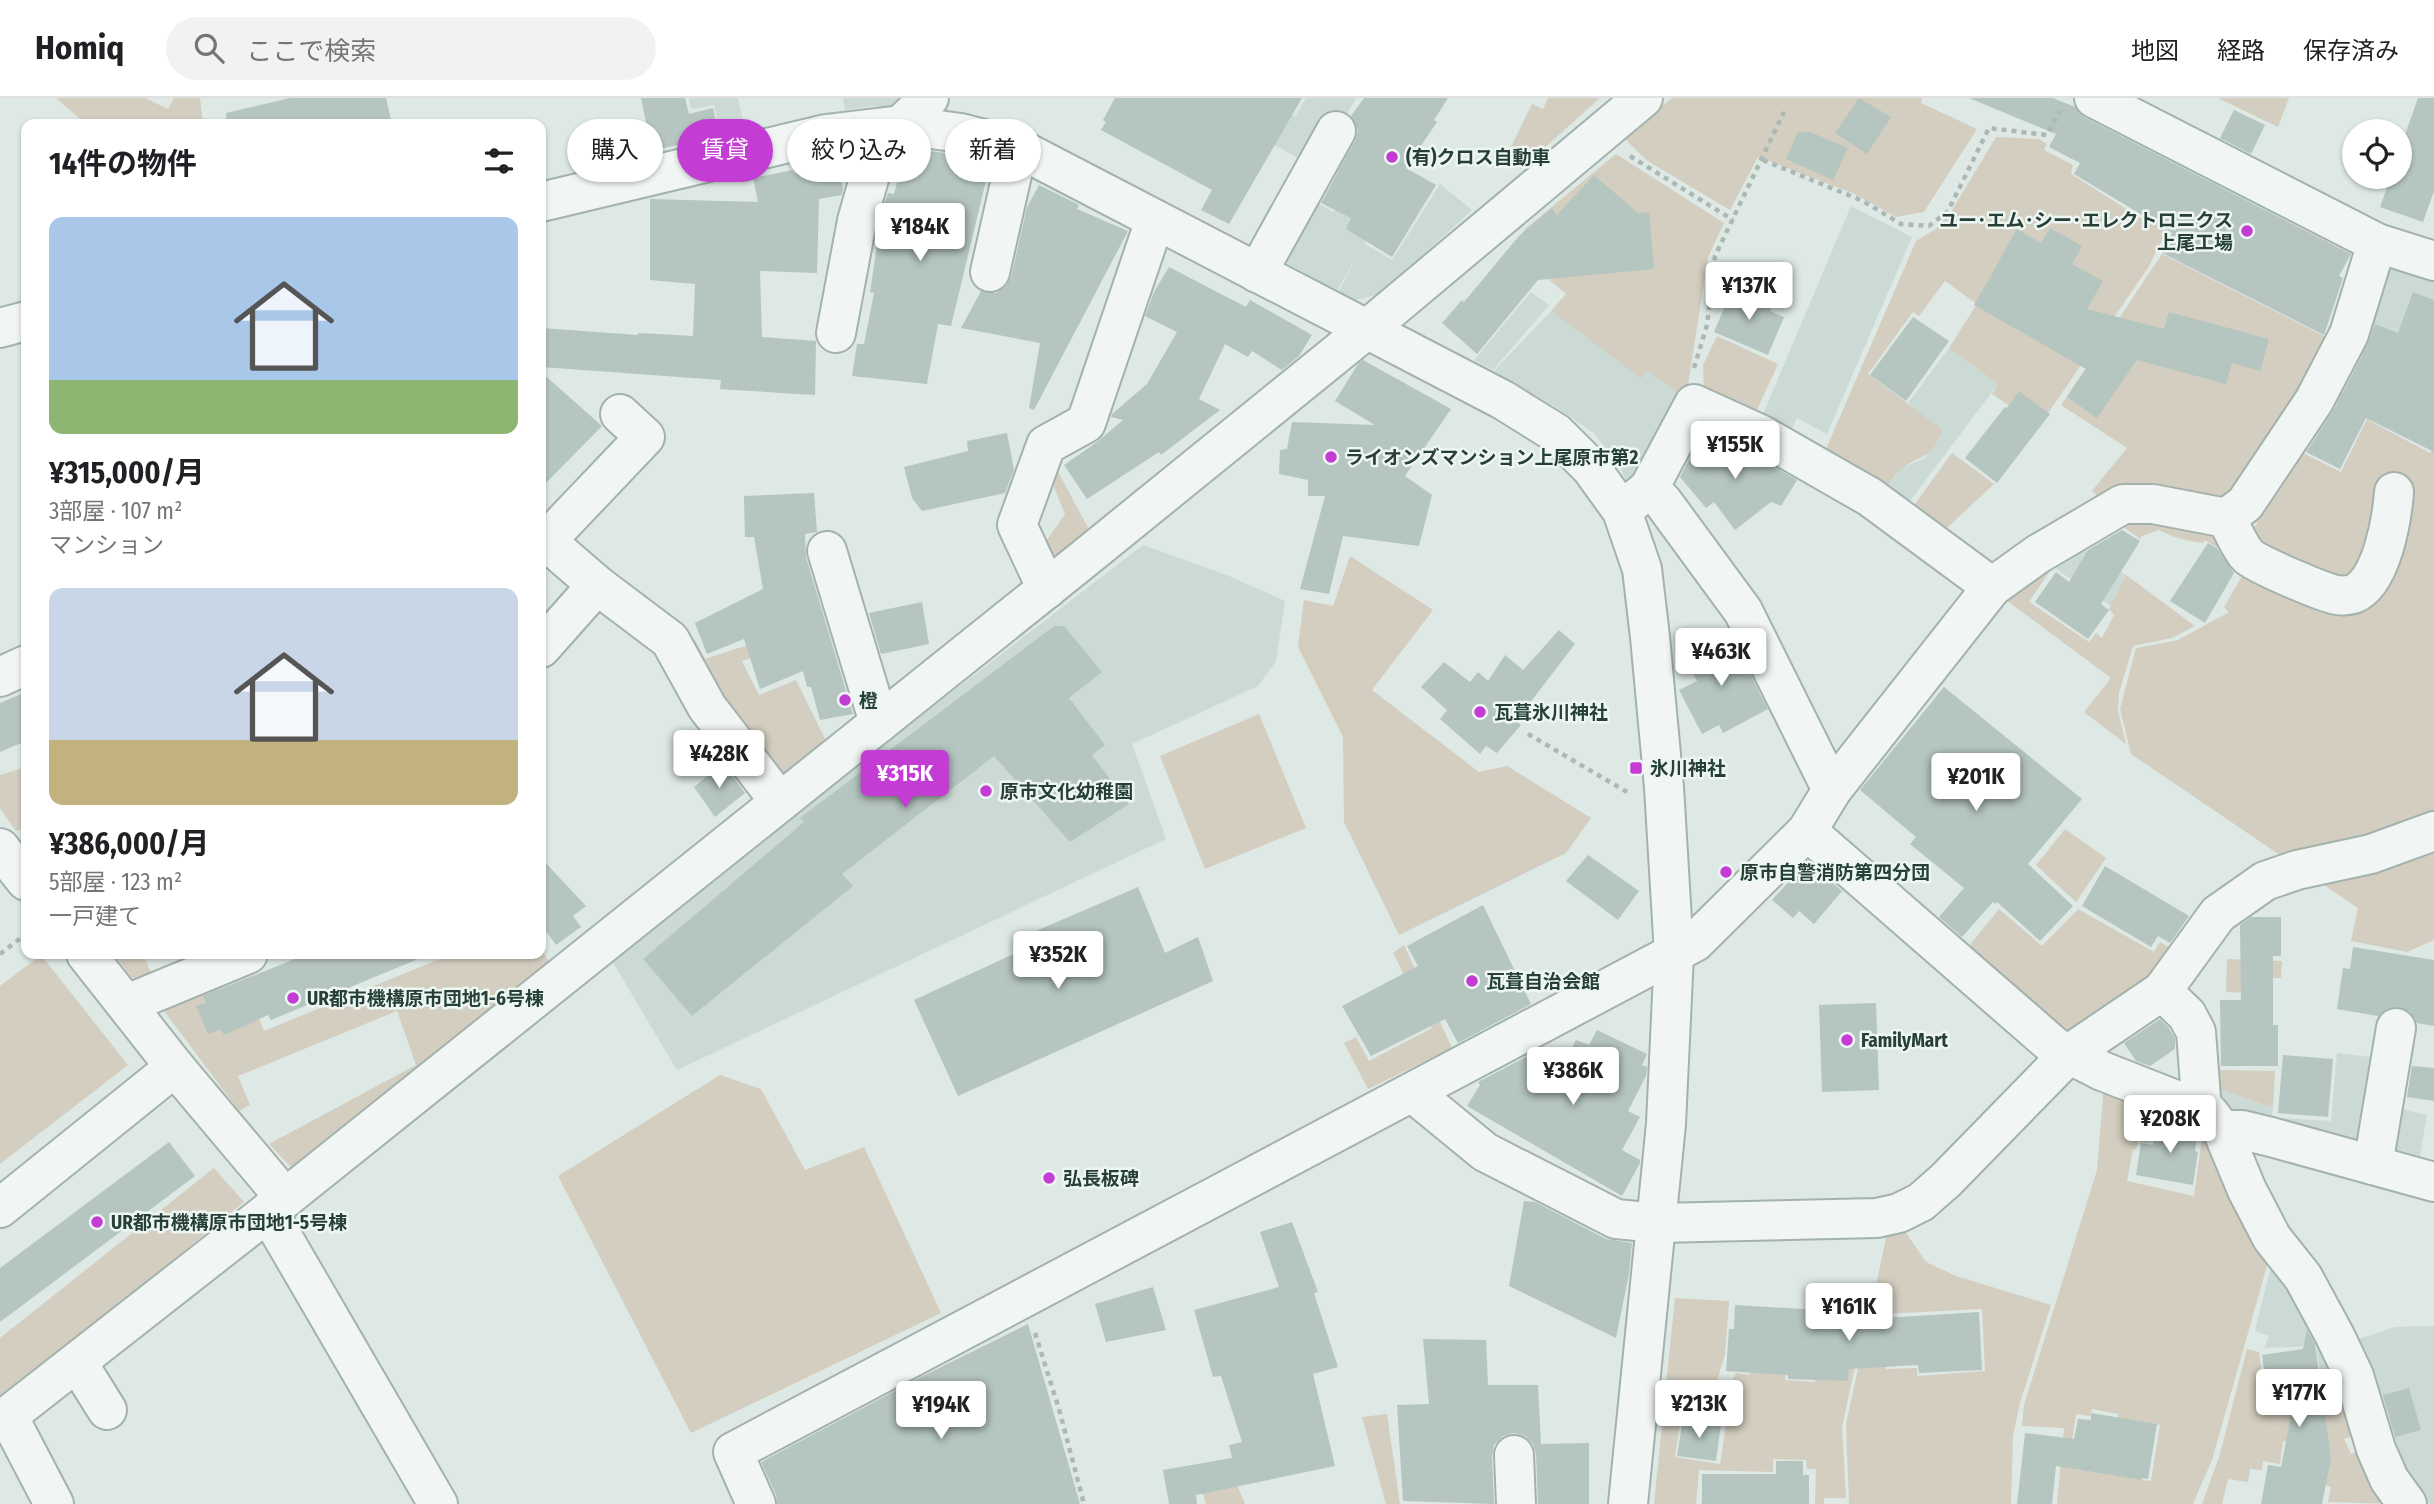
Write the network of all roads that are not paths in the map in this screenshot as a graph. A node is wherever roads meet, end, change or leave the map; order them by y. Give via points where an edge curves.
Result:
1 (1643, 98) edge
2 (2078, 103) edge
3 (921, 105) edge
4 (945, 122) edge
5 (1336, 131) dead end
6 (1041, 160) edge
7 (1010, 182) edge
8 (546, 201) edge
9 (1155, 220) junction
10 (2377, 243) junction
11 (2434, 261) edge
12 (990, 272) dead end
13 (1257, 273) junction
14 (21, 322) edge
15 (0, 328) edge
16 (1366, 330) junction
17 (836, 333) dead end
18 (620, 414) dead end
19 (2394, 492) dead end
20 (1635, 500) junction
21 (2226, 518) junction
22 (546, 542) edge
23 (546, 547) edge
24 (827, 551) dead end
25 (597, 585) junction
26 (1992, 587) junction
27 (1047, 589) junction
28 (546, 642) edge
29 (21, 667) edge
30 (0, 677) edge
31 (879, 723) junction
32 (1832, 790) junction
33 (780, 802) junction
34 (1807, 831) junction
35 (2434, 831) edge
36 (1674, 954) junction
37 (90, 959) edge
38 (235, 959) edge
39 (2162, 991) junction
40 (127, 1004) junction
41 (2396, 1028) dead end
42 (2069, 1054) junction
43 (175, 1067) junction
44 (1413, 1093) junction
45 (2212, 1120) junction
46 (2373, 1165) junction
47 (2434, 1182) edge
48 (276, 1205) junction
49 (0, 1208) edge
50 (1658, 1223) junction
51 (77, 1362) junction
52 (107, 1410) dead end
53 (4, 1419) edge
54 (1514, 1455) dead end
55 (54, 1504) edge
56 (438, 1504) edge
57 (756, 1504) edge
58 (1516, 1504) edge
59 (1628, 1504) edge
60 (2407, 1504) edge

1 - 16 street
2 - 10 street
3 - 4 street
3 - 8 street via 826,134
3 - 17 street via 878,147 857,221
5 - 13 street
6 - 9 street
7 - 12 street
9 - 13 street
9 - 27 street via 1086,424 1046,445 1017,525
10 - 11 street
10 - 21 street via 2349,334 2314,401 2245,504
13 - 16 street
14 - 15 street
16 - 20 street via 1503,400 1556,433 1591,468
16 - 27 street
18 - 22 street via 645,437
19 - 21 street via 2391,526 2379,559 2370,579 2355,594 2339,596 2248,556
20 - 26 street via 1693,404 1760,434 1870,497
20 - 32 street via 1663,502 1743,611
20 - 36 street via 1666,815
21 - 26 street via 2153,504 2123,504
23 - 25 street
24 - 31 street
25 - 28 street
25 - 33 street via 670,640 707,707
26 - 32 street
27 - 31 street
29 - 30 street
31 - 33 street
32 - 34 street
33 - 48 street
34 - 36 street via 1695,942
34 - 42 street via 2055,1047
35 - 39 street via 2371,854 2265,881 2218,914
36 - 44 street
36 - 50 street
37 - 40 street
38 - 40 street
39 - 42 street
39 - 45 street via 2187,1015 2196,1032
40 - 43 street
41 - 46 street
42 - 45 street
42 - 50 street via 1946,1180 1921,1202 1899,1213 1877,1218
43 - 48 street
43 - 49 street
44 - 50 street via 1485,1152 1616,1219
44 - 57 street via 733,1452
45 - 46 street
45 - 60 street via 2272,1238 2303,1277 2335,1336 2354,1376 2385,1469
46 - 47 street
48 - 51 street
48 - 56 street
50 - 59 street
51 - 52 street
51 - 53 street
53 - 55 street
54 - 58 street

